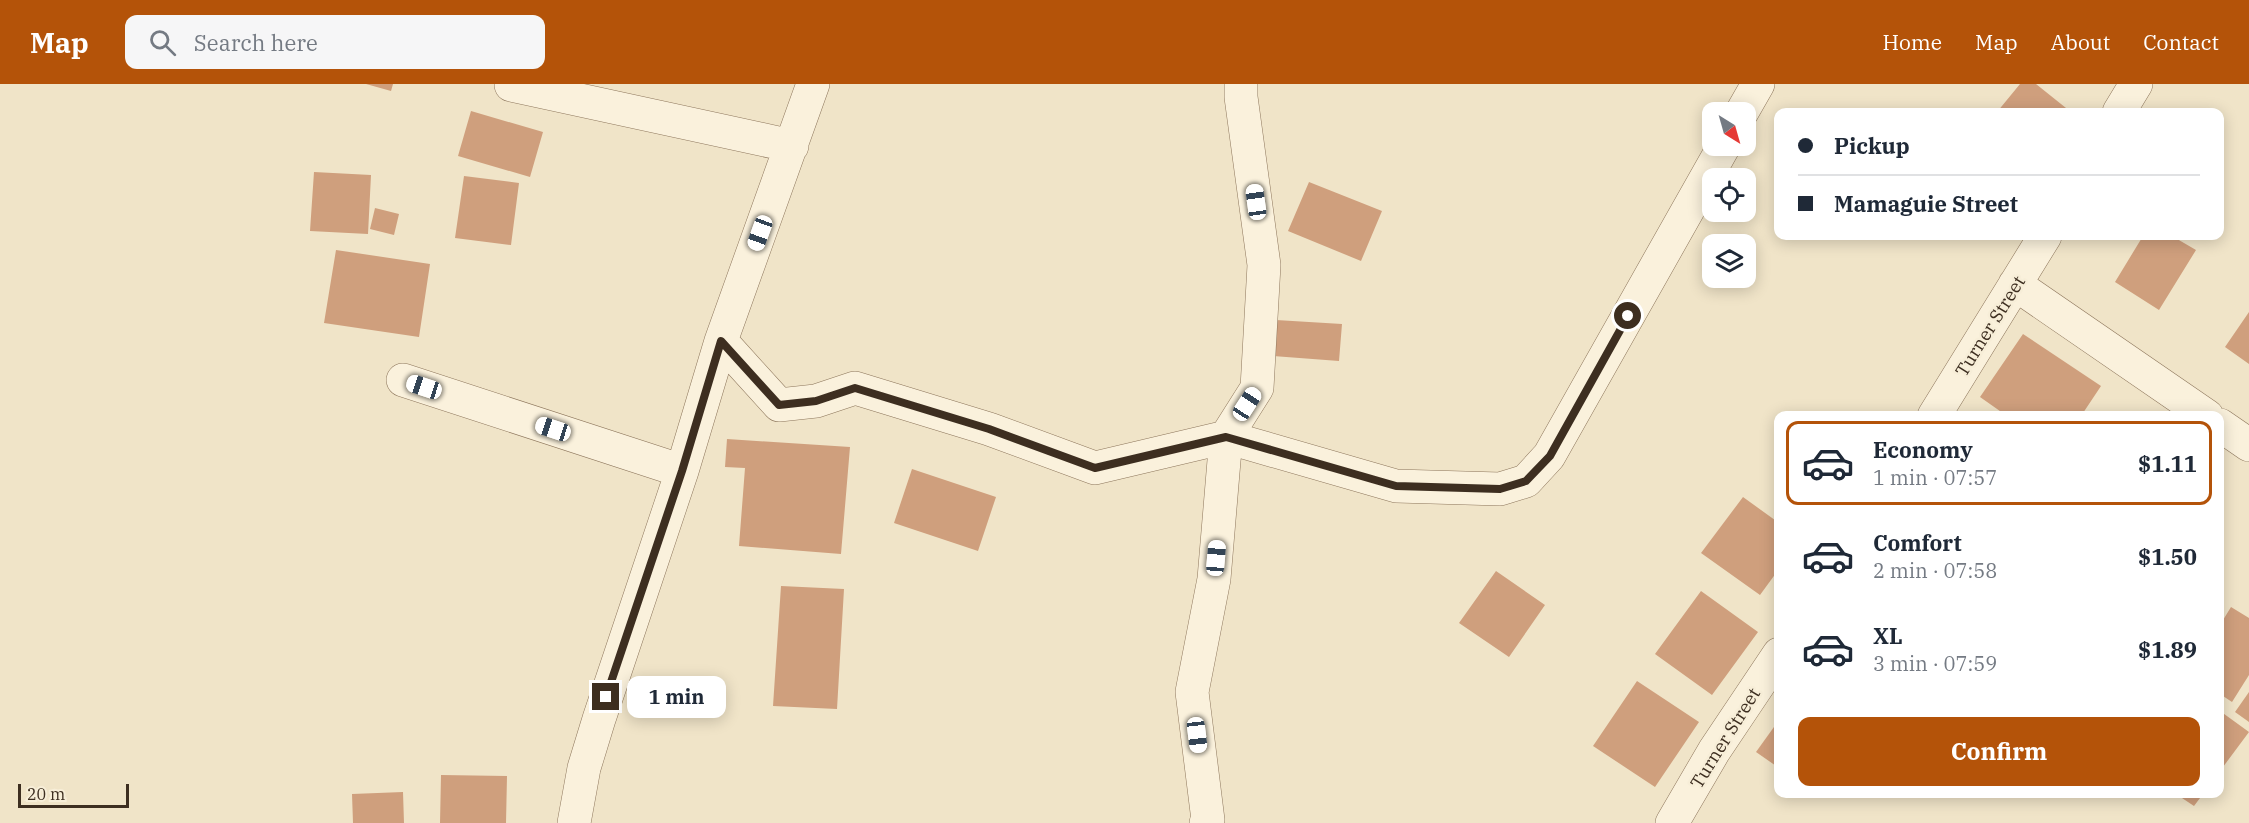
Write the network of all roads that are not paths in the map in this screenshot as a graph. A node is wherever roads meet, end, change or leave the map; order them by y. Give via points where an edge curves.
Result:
1 (813, 84) edge
2 (1241, 84) edge
3 (1758, 84) edge
4 (2136, 84) edge
5 (511, 85) edge
6 (1748, 102) edge
7 (2122, 108) edge
8 (792, 146) junction
9 (1718, 156) edge
10 (2042, 240) edge
11 (2015, 284) junction
12 (721, 341) junction
13 (403, 380) dead end
14 (1937, 411) edge
15 (2200, 411) edge
16 (2224, 428) edge
17 (1226, 437) junction
18 (2249, 445) edge
19 (682, 471) junction
20 (1774, 661) edge
21 (574, 823) edge
22 (1206, 823) edge
23 (1672, 823) edge

1 - 8 street
2 - 17 street via 1264,265 1257,388
3 - 6 street
4 - 7 street
5 - 8 street
8 - 12 street
9 - 17 street via 1550,456 1526,481 1500,489 1396,486
10 - 11 street, Turner Street
11 - 14 street, Turner Street
11 - 15 street
12 - 17 street via 779,405 816,401 855,388 989,429 1095,468
12 - 19 street
13 - 19 street
16 - 18 street
17 - 22 street via 1214,579 1192,692
19 - 21 street via 598,719
20 - 23 street, Turner Street

